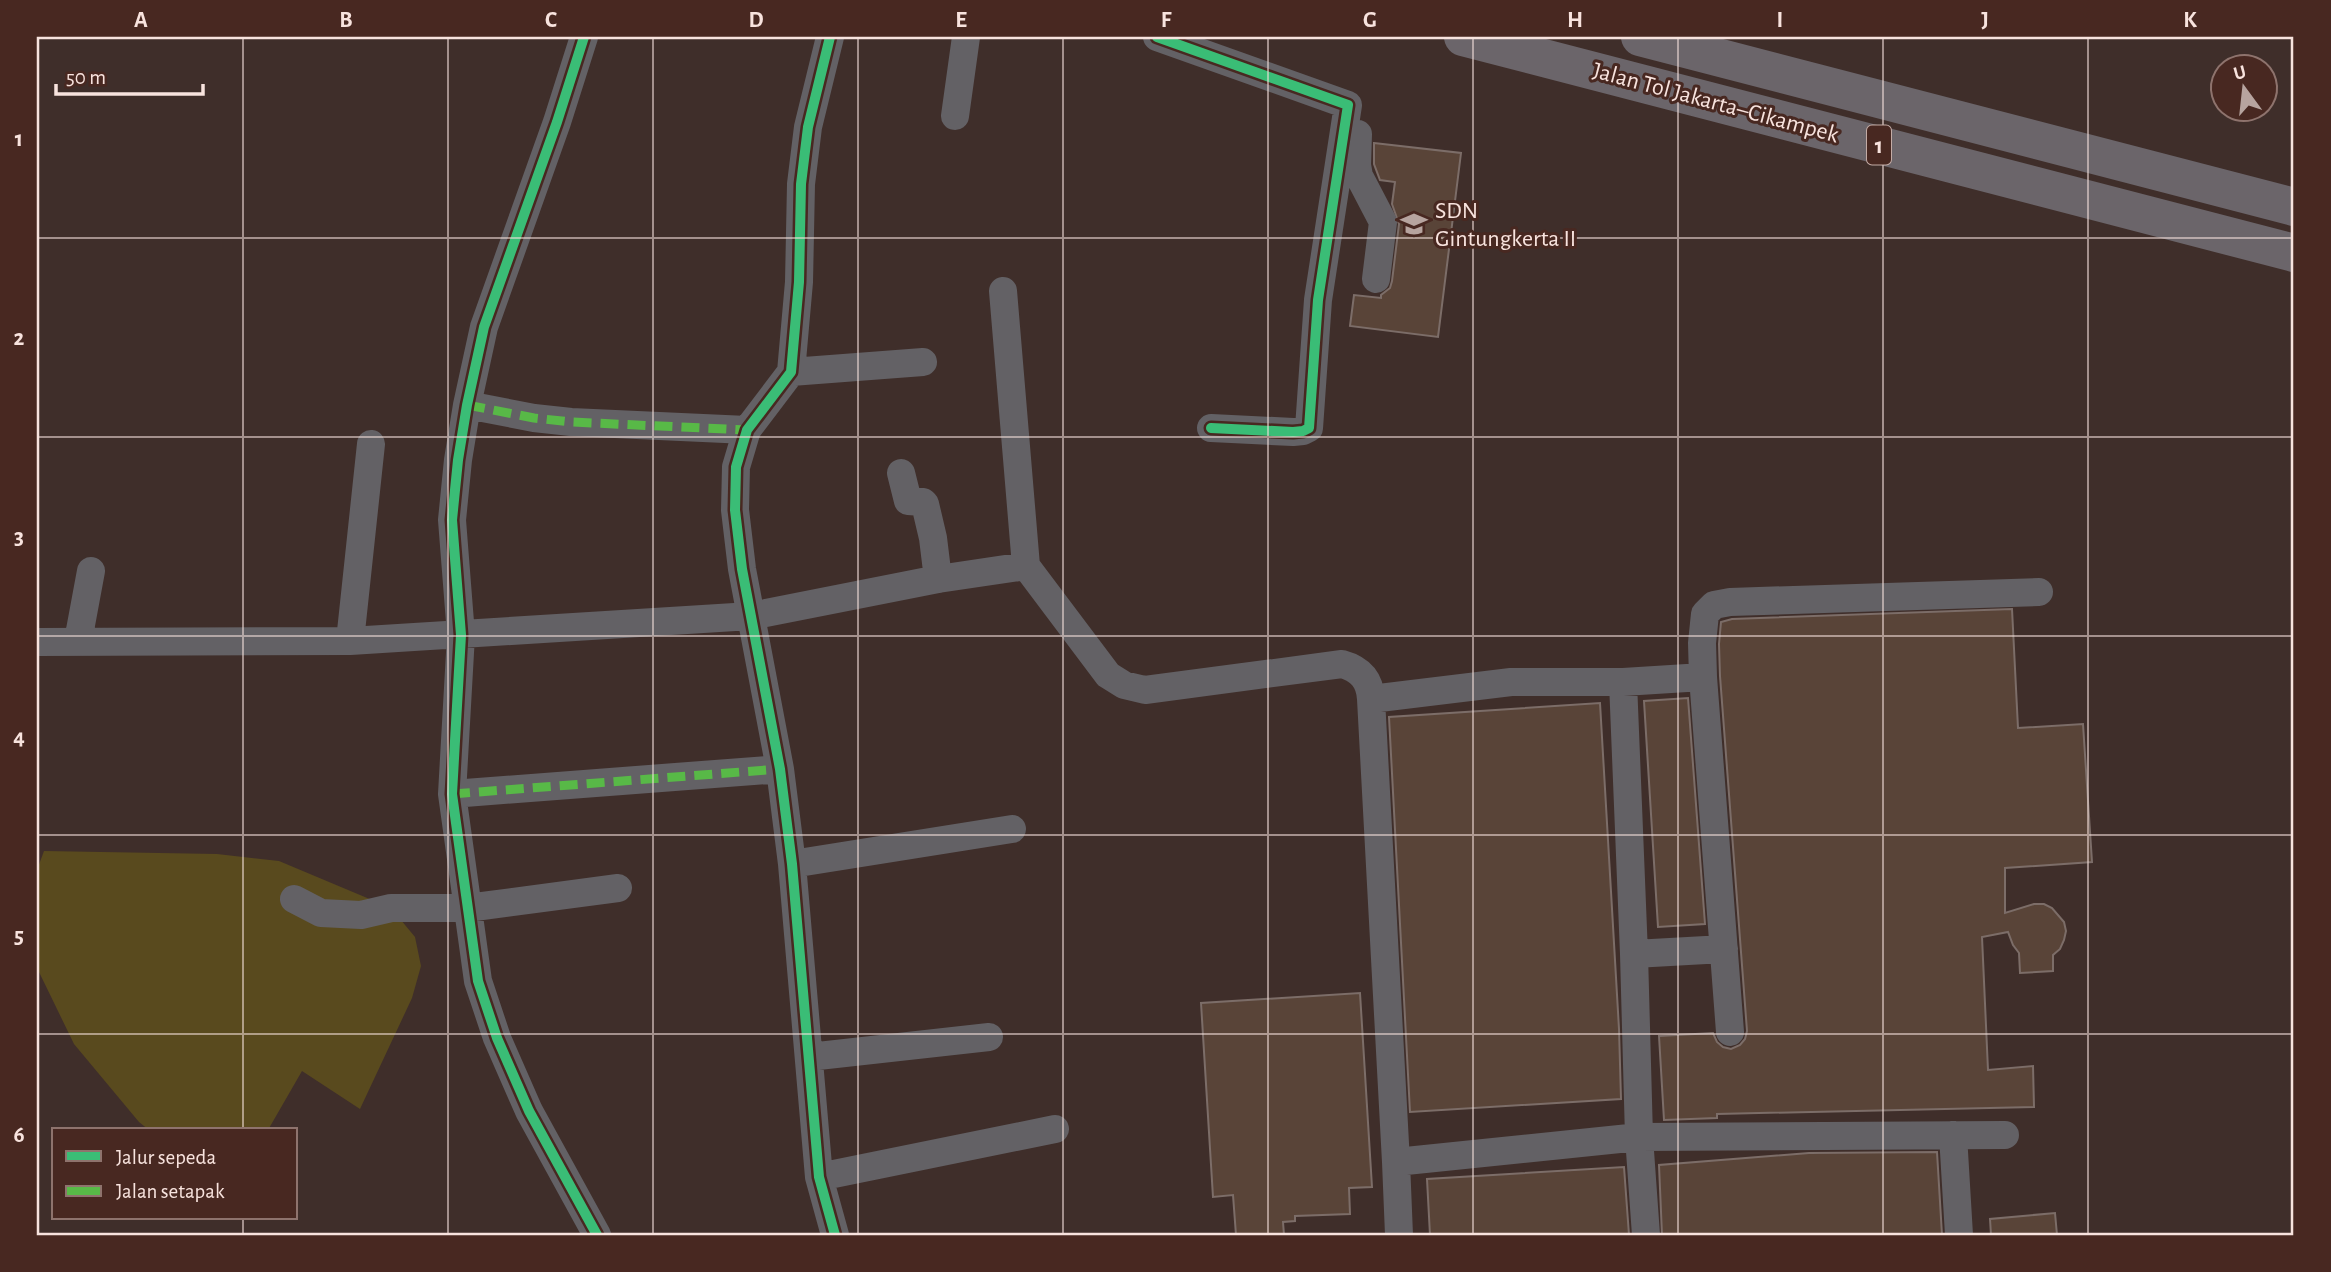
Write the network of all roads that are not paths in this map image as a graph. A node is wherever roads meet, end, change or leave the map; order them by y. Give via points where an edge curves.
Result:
1 (584, 37) edge
2 (830, 37) edge
3 (966, 37) edge
4 (1157, 37) edge
5 (1463, 37) edge
6 (1640, 37) edge
7 (1348, 105) junction
8 (955, 116) dead end
9 (2294, 207) edge
10 (2294, 253) edge
11 (1376, 279) dead end
12 (1003, 291) dead end
13 (923, 362) dead end
14 (791, 372) junction
15 (467, 405) junction
16 (1211, 428) dead end
17 (747, 430) junction
18 (371, 444) dead end
19 (901, 473) dead end
20 (1026, 566) junction
21 (91, 571) dead end
22 (938, 579) junction
23 (2039, 592) dead end
24 (751, 616) junction
25 (461, 635) junction
26 (78, 640) junction
27 (350, 641) junction
28 (37, 642) edge
29 (1703, 677) junction
30 (1623, 682) junction
31 (1371, 699) junction
32 (780, 769) junction
33 (452, 794) junction
34 (1012, 829) dead end
35 (792, 864) junction
36 (618, 888) dead end
37 (294, 899) dead end
38 (467, 908) junction
39 (1724, 949) junction
40 (1634, 954) junction
41 (1730, 1032) dead end
42 (989, 1037) dead end
43 (809, 1057) junction
44 (1055, 1129) dead end
45 (1953, 1135) junction
46 (2005, 1135) dead end
47 (1639, 1136) junction
48 (1396, 1161) junction
49 (819, 1177) junction
50 (597, 1235) edge
51 (835, 1235) edge
52 (1399, 1235) edge
53 (1646, 1235) edge
54 (1959, 1235) edge

1 - 15 street via 484,327
2 - 14 street via 808,127 801,184
3 - 8 street
4 - 7 street
5 - 10 highway, Jalan Tol Jakarta–Cikampek / 1
6 - 9 highway, Jalan Tol Jakarta–Cikampek / 1
7 - 11 street via 1358,130 1359,176 1383,222
7 - 16 street via 1318,300 1309,428 1293,432
12 - 20 street
13 - 14 street
14 - 17 street
15 - 17 street via 571,422
15 - 25 street via 452,520
17 - 24 street via 736,467 735,510
18 - 27 street
19 - 22 street via 908,501 925,504
20 - 22 street
20 - 31 street via 1108,676 1124,685 1144,690 1342,664 1365,679
21 - 26 street
22 - 24 street
23 - 29 street via 1714,606 1705,614
24 - 25 street
24 - 32 street
25 - 27 street
25 - 33 street
26 - 27 street
26 - 28 street
29 - 30 street
29 - 39 street
30 - 31 street via 1511,682
30 - 40 street
31 - 48 street
32 - 33 street
32 - 35 street
33 - 38 street
34 - 35 street
35 - 43 street
36 - 38 street
37 - 38 street via 321,913
38 - 50 street via 478,981 497,1038 529,1111
39 - 40 street
39 - 41 street
40 - 47 street
42 - 43 street
43 - 49 street
44 - 49 street
45 - 46 street
45 - 47 street
45 - 54 street
47 - 48 street
47 - 53 street
48 - 52 street
49 - 51 street

